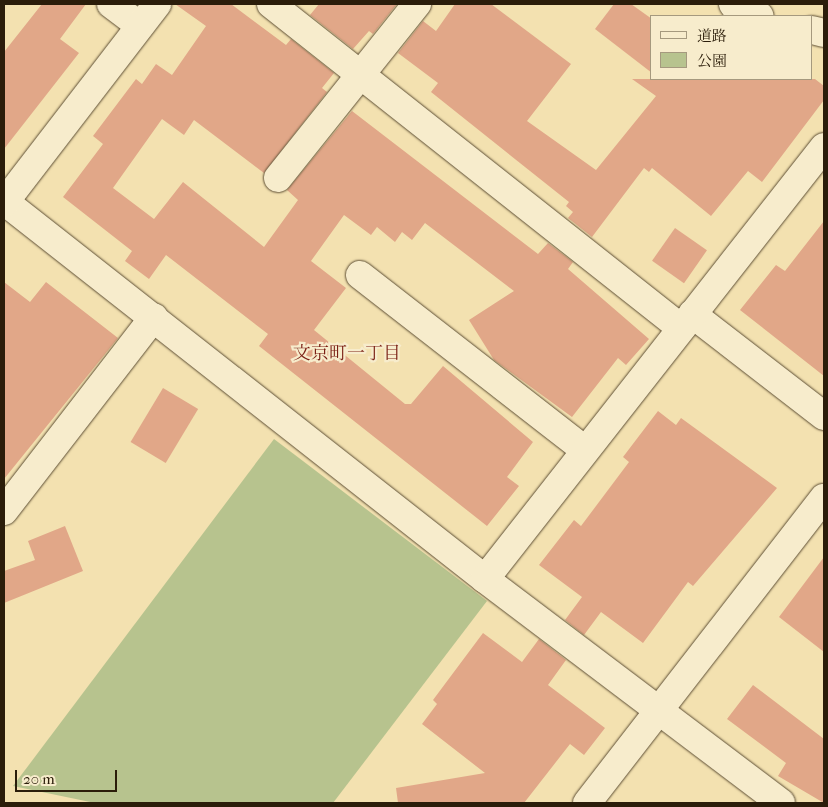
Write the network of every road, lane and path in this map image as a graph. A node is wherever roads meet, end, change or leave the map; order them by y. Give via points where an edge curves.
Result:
1 (111, 4) edge
2 (157, 4) edge
3 (271, 4) edge
4 (417, 4) edge
5 (733, 4) edge
6 (755, 15) edge
7 (140, 26) junction
8 (360, 74) junction
9 (824, 146) edge
10 (278, 178) dead end
11 (4, 202) edge
12 (360, 275) dead end
13 (154, 317) junction
14 (686, 321) junction
15 (824, 416) edge
16 (586, 450) junction
17 (824, 498) edge
18 (4, 511) edge
19 (485, 579) junction
20 (661, 712) junction
21 (587, 803) edge
22 (782, 803) edge

1 - 7 street
2 - 7 street
3 - 8 street
4 - 8 street
5 - 6 street via 738,11
7 - 11 street
8 - 10 street
8 - 14 street
9 - 14 street
11 - 13 street
12 - 16 street
13 - 18 street
13 - 19 street
14 - 15 street
14 - 16 street
16 - 19 street
17 - 20 street
19 - 20 street
20 - 21 street
20 - 22 street

